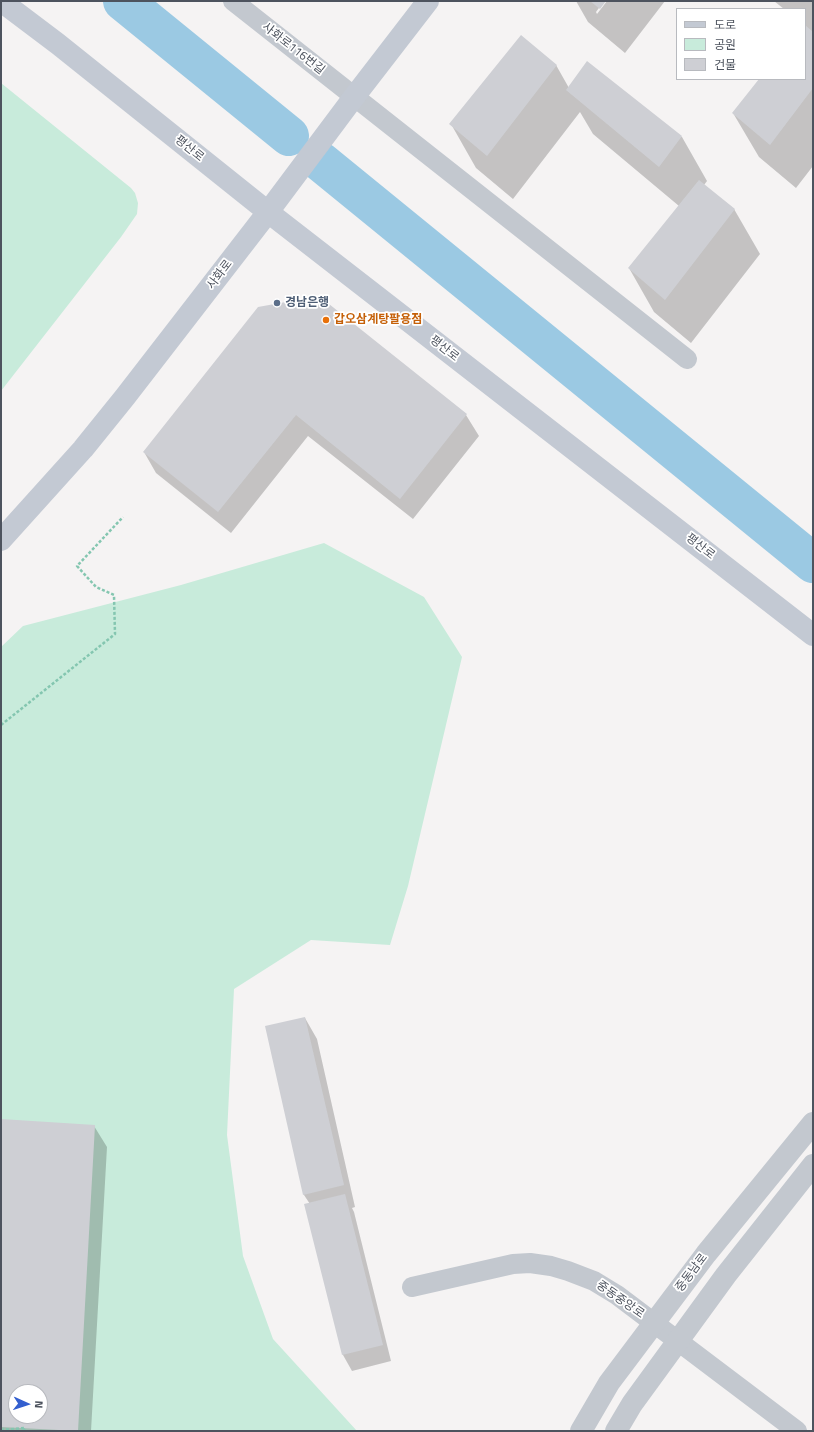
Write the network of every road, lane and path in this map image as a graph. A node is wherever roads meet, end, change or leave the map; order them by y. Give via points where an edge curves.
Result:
1 (1, 1) edge
2 (233, 1) edge
3 (428, 1) edge
4 (354, 97) junction
5 (268, 212) junction
6 (687, 359) dead end
7 (123, 517) dead end
8 (1, 540) edge
9 (813, 635) edge
10 (1, 725) edge
11 (813, 1123) edge
12 (813, 1165) edge
13 (412, 1287) dead end
14 (653, 1324) junction
15 (677, 1342) junction
16 (1, 1430) edge
17 (24, 1430) edge
18 (581, 1431) edge
19 (616, 1431) edge
20 (797, 1431) edge

1 - 5 main road, 평산로
2 - 4 street, 사화로116번길
3 - 4 main road, 사화로
4 - 5 main road, 사화로
4 - 6 street, 사화로116번길
5 - 8 main road, 사화로 via 83,449
5 - 9 main road, 평산로
7 - 10 path via 77,566 96,587 114,595 115,634
11 - 14 street, 중동남로 via 706,1254
12 - 15 street
13 - 14 street, 중동중앙로 via 513,1264 551,1266 594,1281 617,1295
14 - 15 street, 중동중앙로
14 - 18 street, 중동남로 via 609,1382
15 - 19 street via 632,1404
15 - 20 street, 중동중앙로
16 - 17 path

